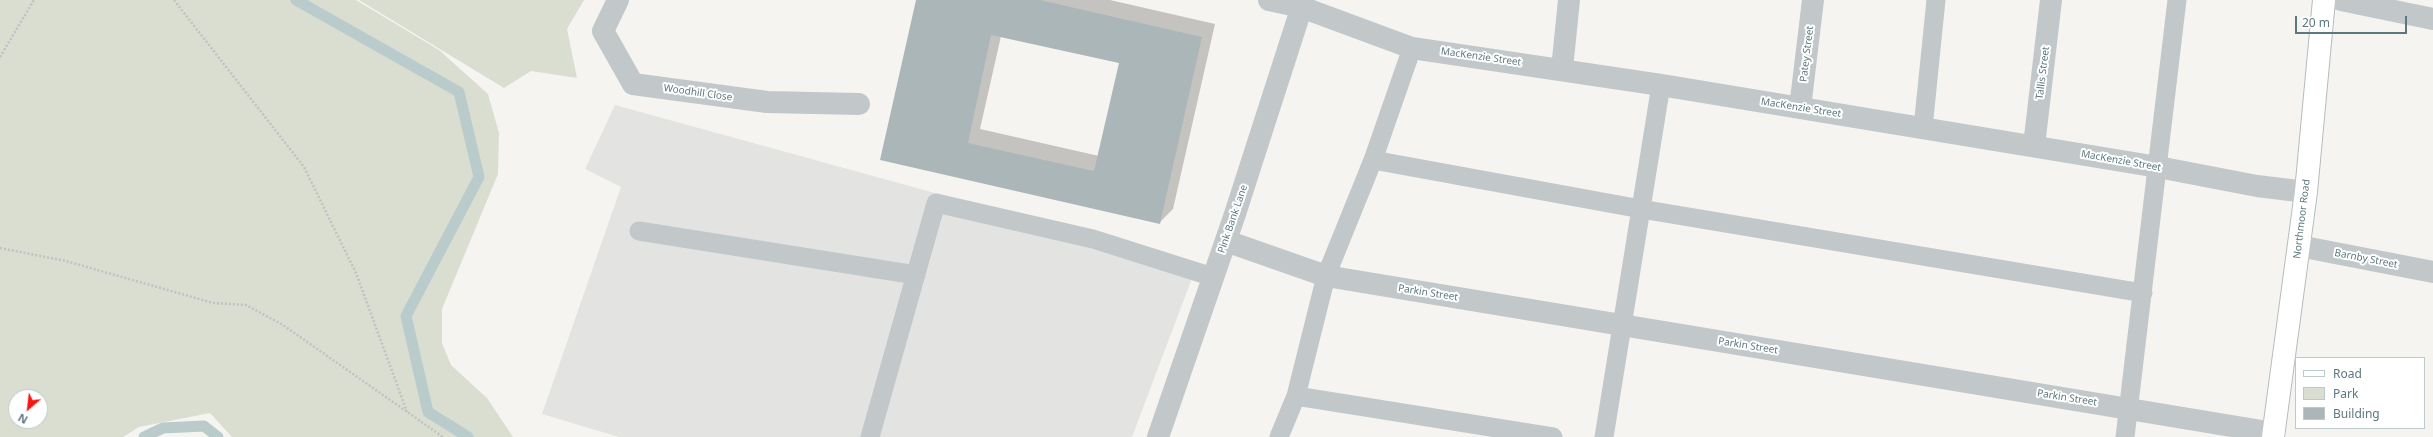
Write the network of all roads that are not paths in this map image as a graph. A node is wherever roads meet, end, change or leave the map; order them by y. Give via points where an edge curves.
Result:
1 (618, 0) edge
2 (1269, 0) edge
3 (1569, 0) edge
4 (1813, 0) edge
5 (1936, 0) edge
6 (2051, 0) edge
7 (2177, 0) edge
8 (2324, 0) edge
9 (2341, 0) edge
10 (1302, 4) edge
11 (2433, 19) edge
12 (1412, 48) junction
13 (1562, 69) junction
14 (1660, 85) junction
15 (858, 104) dead end
16 (1800, 108) junction
17 (1923, 128) junction
18 (2034, 146) junction
19 (1374, 160) junction
20 (2158, 167) junction
21 (2306, 192) junction
22 (1641, 209) junction
23 (639, 231) dead end
24 (1226, 241) junction
25 (2299, 246) junction
26 (2433, 272) edge
27 (916, 275) junction
28 (1326, 276) junction
29 (1213, 277) junction
30 (2143, 293) junction
31 (1623, 325) junction
32 (1296, 396) junction
33 (2128, 408) junction
34 (2274, 435) edge
35 (870, 437) edge
36 (1158, 437) edge
37 (1279, 437) edge
38 (1553, 437) edge
39 (1604, 437) edge
40 (2125, 437) edge

1 - 15 street, Woodhill Close via 603,31 633,84 767,102
2 - 10 street, MacKenzie Street
3 - 13 street
4 - 16 street, Patey Street
5 - 17 lane
6 - 18 street, Tallis Street
7 - 20 lane
8 - 21 street, Northmoor Road
9 - 11 street
10 - 12 street, MacKenzie Street
10 - 24 street, Pink Bank Lane
12 - 13 street, MacKenzie Street
12 - 19 lane
13 - 14 street, MacKenzie Street
14 - 16 street, MacKenzie Street
14 - 22 lane
16 - 17 street, MacKenzie Street
17 - 18 street, MacKenzie Street
18 - 20 street, MacKenzie Street
19 - 22 lane
19 - 28 lane
20 - 21 street, MacKenzie Street via 2257,186
20 - 30 lane
21 - 25 street, Northmoor Road
22 - 30 lane
22 - 31 lane
23 - 27 lane
24 - 28 street, Parkin Street
24 - 29 street, Pink Bank Lane
25 - 26 street, Barnby Street
25 - 34 street, Northmoor Road
27 - 29 lane via 936,203 1093,239
27 - 35 lane
28 - 31 street, Parkin Street
28 - 32 lane
29 - 36 street, Pink Bank Lane
30 - 33 lane
31 - 33 street, Parkin Street
31 - 39 lane
32 - 37 lane
32 - 38 lane
33 - 34 street, Parkin Street
33 - 40 lane

